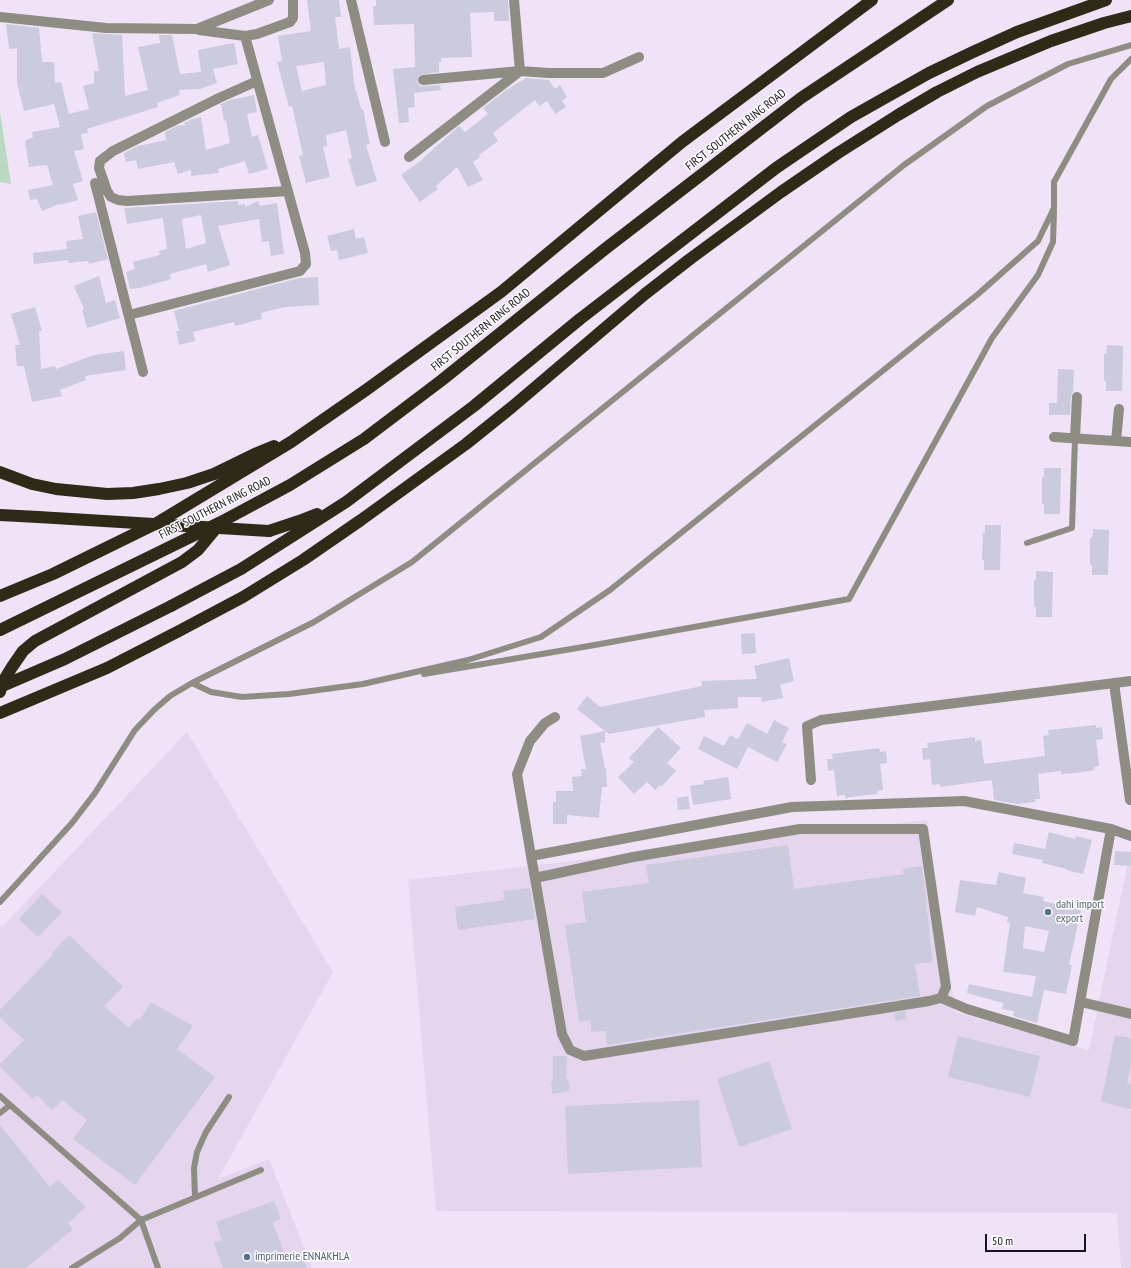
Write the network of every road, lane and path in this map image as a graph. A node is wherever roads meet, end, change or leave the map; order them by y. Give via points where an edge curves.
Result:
1 (269, 0) edge
2 (293, 0) edge
3 (351, 0) edge
4 (514, 0) edge
5 (872, 0) edge
6 (948, 0) edge
7 (1089, 0) edge
8 (1106, 0) edge
9 (1062, 15) junction
10 (1131, 16) edge
11 (0, 17) edge
12 (196, 30) junction
13 (245, 36) junction
14 (1131, 45) edge
15 (639, 57) dead end
16 (1131, 59) edge
17 (520, 71) junction
18 (423, 80) dead end
19 (257, 81) junction
20 (384, 142) dead end
21 (409, 157) dead end
22 (96, 183) dead end
23 (288, 191) junction
24 (1054, 208) junction
25 (129, 315) junction
26 (143, 372) dead end
27 (1077, 397) dead end
28 (1119, 409) dead end
29 (1054, 437) dead end
30 (1075, 438) junction
31 (1116, 441) junction
32 (291, 442) junction
33 (1131, 442) edge
34 (0, 472) edge
35 (346, 502) junction
36 (0, 515) edge
37 (221, 522) junction
38 (1027, 543) dead end
39 (0, 596) edge
40 (0, 630) edge
41 (1131, 681) edge
42 (192, 683) junction
43 (1114, 683) junction
44 (363, 684) junction
45 (0, 687) edge
46 (0, 692) edge
47 (0, 713) edge
48 (556, 717) dead end
49 (811, 780) dead end
50 (1131, 799) edge
51 (1111, 829) junction
52 (1131, 836) edge
53 (531, 856) junction
54 (535, 878) junction
55 (0, 902) edge
56 (941, 998) junction
57 (1081, 1002) junction
58 (1131, 1014) edge
59 (0, 1096) edge
60 (229, 1097) dead end
61 (10, 1105) junction
62 (0, 1114) edge
63 (261, 1170) dead end
64 (195, 1197) junction
65 (141, 1220) junction
66 (72, 1268) edge
67 (158, 1268) edge

1 - 12 street
2 - 13 street via 293,18 290,22
3 - 20 street
4 - 17 street
5 - 32 highway, FIRST SOUTHERN RING ROAD via 682,142 501,292
6 - 37 highway, FIRST SOUTHERN RING ROAD via 801,98 364,439 290,485
7 - 9 highway
8 - 9 highway
9 - 35 highway via 1011,35 929,73 813,142 770,172 586,314 474,406
10 - 47 highway via 1051,41 977,72 937,92 838,153 781,192 657,285 512,407 419,479 303,560 243,597 107,668
11 - 12 street via 106,28
12 - 13 street
13 - 19 street
14 - 42 lane via 1068,64 987,106 904,165 412,562 314,622
15 - 17 street via 602,73
16 - 24 lane via 1111,79 1054,182
17 - 18 street
17 - 21 street
19 - 23 street
19 - 23 street via 112,150 100,161 99,168 106,191 118,200
22 - 25 street
23 - 25 street via 305,253 306,264 300,271
24 - 44 lane via 1038,241 977,296 610,590 541,637 468,660
24 - 44 lane via 1053,242 1038,275 992,338 849,599
25 - 26 street
27 - 30 street
28 - 31 street
29 - 30 street
30 - 31 street
30 - 38 lane via 1072,528
31 - 33 street
32 - 34 highway via 263,450 214,474 187,483 133,493 107,494 56,489 32,484
32 - 39 highway, FIRST SOUTHERN RING ROAD via 156,522 53,574
35 - 36 highway, bridge via 269,531
35 - 45 highway, bridge via 241,569 65,659
37 - 40 highway, FIRST SOUTHERN RING ROAD
37 - 46 highway via 198,550 182,562 35,641 23,651 12,666
41 - 43 street
42 - 44 lane via 211,692 242,697
42 - 55 lane via 170,696 135,730 96,793
43 - 49 street via 821,720 807,726
43 - 50 street
48 - 53 street via 545,723 530,741 516,774
51 - 52 street
51 - 53 street via 964,801 792,807
51 - 57 street
53 - 54 street
54 - 56 street via 562,1034 570,1050 584,1056
54 - 56 street via 633,857 800,829 923,829 946,987
56 - 57 street via 967,1010 1073,1041
57 - 58 street
59 - 61 lane
60 - 64 lane via 206,1132 197,1152 194,1168
61 - 62 lane
61 - 65 lane
63 - 64 lane
64 - 65 lane
65 - 66 lane via 120,1238
65 - 67 lane

